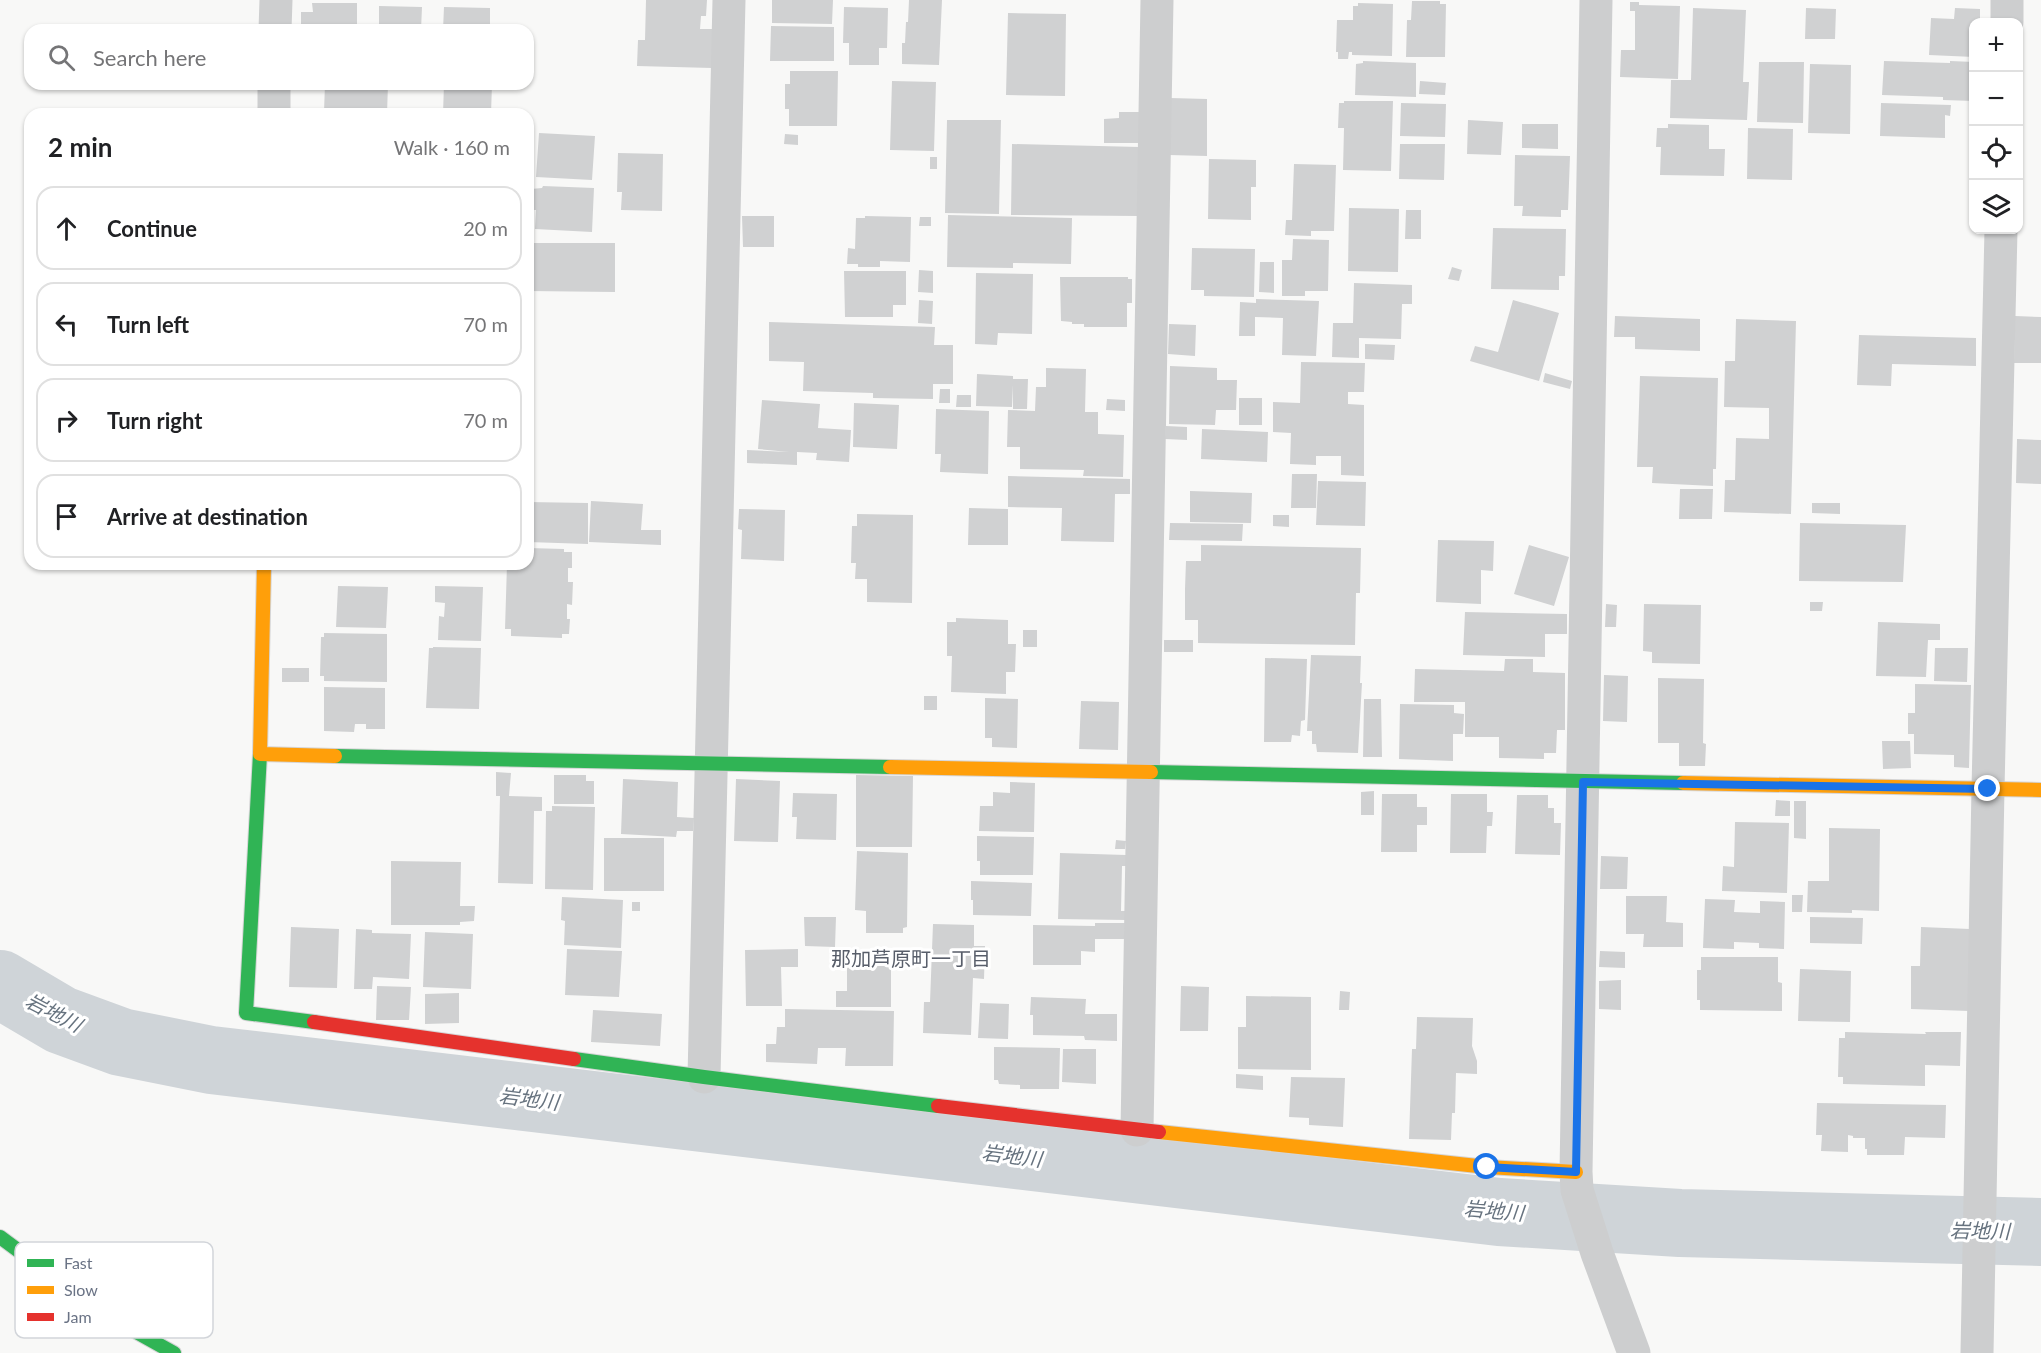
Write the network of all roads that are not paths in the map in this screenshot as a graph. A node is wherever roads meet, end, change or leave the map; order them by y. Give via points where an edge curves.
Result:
1 (276, 0) edge
2 (729, 0) edge
3 (1157, 0) edge
4 (1596, 0) edge
5 (2007, 0) edge
6 (2007, 18) edge
7 (275, 24) edge
8 (274, 90) edge
9 (274, 108) edge
10 (2001, 234) edge
11 (264, 570) edge
12 (260, 754) junction
13 (711, 764) junction
14 (1142, 772) junction
15 (1583, 782) junction
16 (1988, 789) junction
17 (2041, 790) edge
18 (704, 1077) junction
19 (1137, 1130) junction
20 (1576, 1181) junction
21 (0, 1237) edge
22 (15, 1248) edge
23 (147, 1338) edge
24 (174, 1353) edge
25 (1634, 1353) edge
26 (1977, 1353) edge

1 - 7 street
2 - 13 street
3 - 14 street
4 - 15 street
5 - 6 street
8 - 9 street
10 - 16 street
11 - 12 street
12 - 13 street
12 - 18 street via 246,1013
13 - 14 street
13 - 18 street
14 - 15 street
14 - 19 street
15 - 16 street
15 - 20 street
16 - 17 street
16 - 26 street
18 - 19 street
19 - 20 street via 1487,1167
20 - 25 street via 1597,1253
21 - 22 street
23 - 24 street

